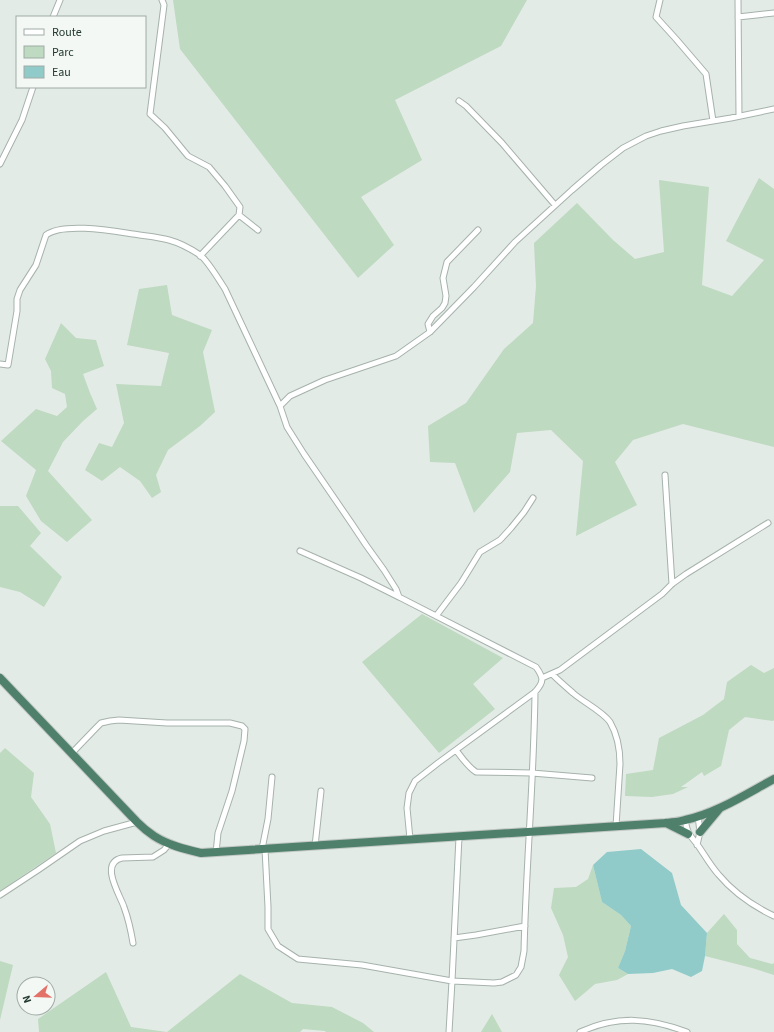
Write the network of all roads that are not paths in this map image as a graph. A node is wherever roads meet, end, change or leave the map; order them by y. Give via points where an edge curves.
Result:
1 (60, 0) edge
2 (162, 0) edge
3 (660, 0) edge
4 (738, 0) edge
5 (774, 13) edge
6 (53, 16) edge
7 (738, 17) junction
8 (33, 88) edge
9 (459, 101) dead end
10 (774, 109) edge
11 (739, 116) junction
12 (713, 121) junction
13 (0, 164) edge
14 (555, 205) junction
15 (239, 215) junction
16 (258, 230) dead end
17 (478, 230) dead end
18 (200, 256) junction
19 (430, 332) junction
20 (0, 364) edge
21 (280, 406) junction
22 (665, 475) dead end
23 (533, 498) dead end
24 (768, 523) dead end
25 (300, 551) dead end
26 (672, 584) junction
27 (398, 597) junction
28 (436, 616) junction
29 (552, 674) junction
30 (0, 678) edge
31 (542, 678) junction
32 (535, 692) junction
33 (456, 750) junction
34 (71, 754) junction
35 (532, 773) junction
36 (272, 777) dead end
37 (592, 778) dead end
38 (774, 779) edge
39 (321, 791) dead end
40 (720, 808) junction
41 (698, 816) junction
42 (685, 820) junction
43 (137, 822) junction
44 (666, 823) junction
45 (616, 826) junction
46 (529, 832) junction
47 (700, 832) junction
48 (688, 834) junction
49 (459, 837) junction
50 (410, 839) junction
51 (169, 844) junction
52 (697, 845) junction
53 (315, 846) junction
54 (264, 849) junction
55 (216, 852) junction
56 (0, 895) edge
57 (774, 916) edge
58 (524, 926) junction
59 (454, 938) junction
60 (133, 943) dead end
61 (452, 981) junction
62 (449, 1032) edge
63 (580, 1032) edge
64 (687, 1032) edge

1 - 6 street
2 - 15 street via 164,5 150,114 188,156 209,167 240,208
3 - 12 street via 656,17 706,74
4 - 7 street
5 - 7 street
7 - 11 street
8 - 13 street via 22,120
9 - 14 street via 502,143
10 - 11 street
11 - 12 street
12 - 14 street via 660,131 634,142 601,165
14 - 19 street via 515,242
15 - 16 street
15 - 18 street
17 - 19 street via 448,262 443,278 445,303 428,324
18 - 20 street via 171,241 90,228 71,228 46,234 36,265 17,299 8,365
18 - 21 street via 225,289
19 - 21 street via 396,356 325,380 290,396
21 - 27 street via 287,427 384,570
22 - 26 street
23 - 28 street via 500,540 480,552
24 - 26 street
25 - 27 street
26 - 29 street
27 - 28 street
28 - 31 street via 536,667
29 - 31 street
29 - 45 street via 602,714 614,731 620,755
30 - 34 highway
31 - 32 street via 542,685
32 - 33 street
32 - 35 street
33 - 35 street via 476,772
33 - 50 street via 415,781 407,808
34 - 43 highway
34 - 55 street via 96,728 110,721 167,724 230,723 242,726 245,729 244,741 232,791 218,833
35 - 37 street
35 - 46 street
36 - 54 street
38 - 40 highway
39 - 53 street
40 - 41 highway
40 - 47 highway
41 - 42 highway
41 - 47 street
42 - 44 highway
42 - 48 street
43 - 51 highway via 153,836
43 - 56 street via 104,830 80,841
44 - 45 highway
44 - 48 highway
45 - 46 highway
46 - 49 highway
46 - 58 street
47 - 52 street
48 - 52 street
49 - 50 highway
49 - 59 street
50 - 53 highway
51 - 55 highway via 201,853
51 - 60 street via 153,857 122,858 113,864 114,885 124,905
52 - 57 street via 729,886
53 - 54 highway
54 - 55 highway
54 - 61 street via 268,929 278,946 298,959 362,965
58 - 59 street
58 - 61 street via 524,951 521,967 516,975 494,983
59 - 61 street
61 - 62 street
63 - 64 street via 610,1022 640,1021

